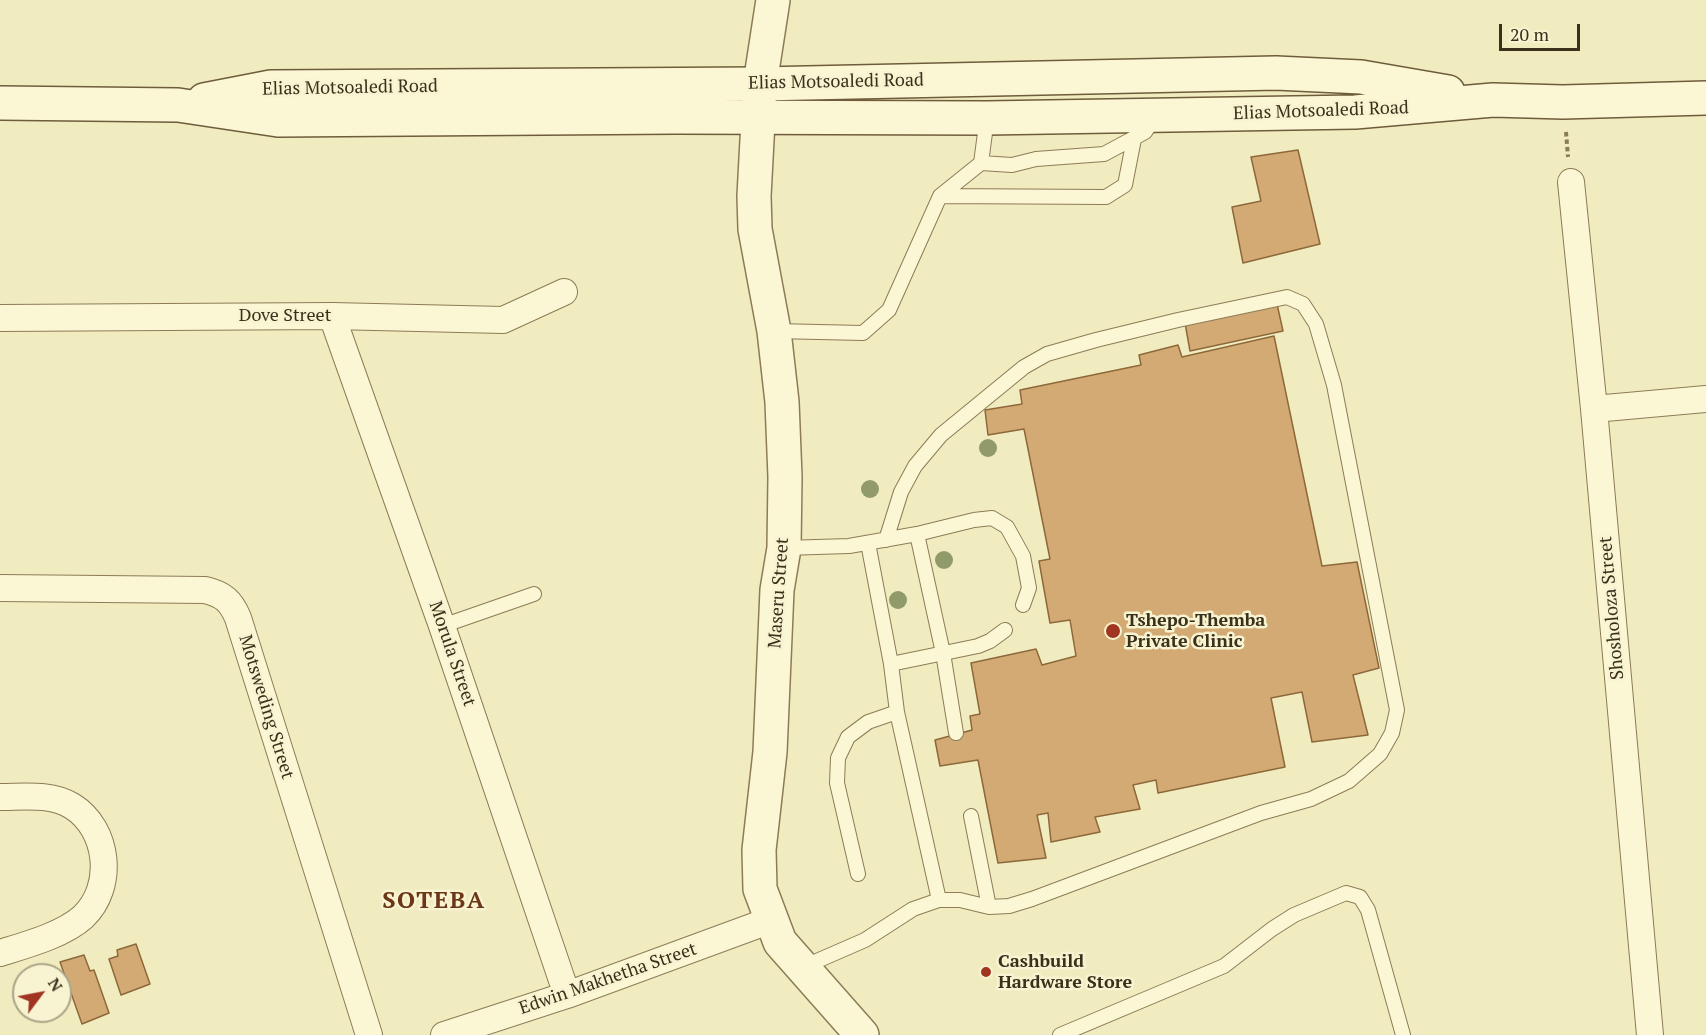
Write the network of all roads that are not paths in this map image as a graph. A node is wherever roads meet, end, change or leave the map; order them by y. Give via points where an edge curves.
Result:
1 (772, 0) edge
2 (760, 84) junction
3 (1706, 98) edge
4 (1493, 100) junction
5 (0, 103) edge
6 (178, 105) junction
7 (759, 118) junction
8 (987, 118) junction
9 (1145, 128) junction
10 (981, 163) junction
11 (1571, 182) road end
12 (940, 196) junction
13 (564, 292) dead end
14 (332, 316) junction
15 (0, 318) edge
16 (774, 331) junction
17 (1706, 399) edge
18 (1594, 409) junction
19 (918, 534) junction
20 (886, 540) junction
21 (868, 543) junction
22 (784, 548) junction
23 (0, 588) edge
24 (534, 594) dead end
25 (1023, 605) dead end
26 (442, 626) junction
27 (1005, 630) dead end
28 (944, 653) junction
29 (891, 664) junction
30 (897, 712) junction
31 (956, 733) dead end
32 (0, 797) edge
33 (971, 816) dead end
34 (858, 874) dead end
35 (939, 900) junction
36 (989, 907) junction
37 (771, 920) junction
38 (0, 953) edge
39 (801, 968) junction
40 (567, 995) junction
41 (1088, 1029) edge
42 (369, 1035) edge
43 (444, 1035) edge
44 (862, 1035) edge
45 (1060, 1035) edge
46 (1403, 1035) edge
47 (1650, 1035) edge

1 - 2 main road, Maseru Street
2 - 4 main road, Elias Motsoaledi Road via 1276,73 1361,77
2 - 6 main road, Elias Motsoaledi Road via 271,87
2 - 7 main road, Maseru Street
3 - 4 main road, Elias Motsoaledi Road
4 - 9 main road, Elias Motsoaledi Road
5 - 6 main road, Elias Motsoaledi Road
6 - 7 main road, Elias Motsoaledi Road via 278,120
7 - 8 main road, Elias Motsoaledi Road
7 - 16 main road, Maseru Street via 755,229
8 - 9 main road, Elias Motsoaledi Road
8 - 10 lane
9 - 10 lane via 1104,154 1036,159 1012,165
9 - 12 lane via 1125,185 1106,197
10 - 12 lane
11 - 18 street, Shosholoza Street
12 - 16 lane via 889,310 863,333
13 - 14 street, Dove Street via 503,320
14 - 15 street, Dove Street
14 - 26 street, Morula Street
16 - 22 main road, Maseru Street via 784,423
17 - 18 street
18 - 47 street, Shosholoza Street
19 - 20 lane
19 - 25 lane via 992,518 1007,527 1023,556 1029,588
19 - 28 lane
20 - 21 lane
20 - 36 lane via 901,492 915,465 941,435 1024,367 1047,354 1287,297 1303,304 1316,324 1334,385 1396,710 1392,733 1380,754 1349,782 1311,799 1261,813 1032,899
21 - 22 lane
21 - 29 lane
22 - 37 main road, Maseru Street via 777,590 770,752 759,850 760,889
23 - 42 street, Motsweding Street via 205,590 228,600 238,618
24 - 26 lane
26 - 40 street, Morula Street
27 - 28 lane via 984,644
28 - 29 lane
28 - 31 lane
29 - 30 lane
30 - 34 lane via 868,722 848,737 838,758 837,783
30 - 35 lane
32 - 38 street via 44,797 71,805 94,831 105,862 95,905 82,918 34,942
33 - 36 lane
35 - 36 lane
35 - 39 lane via 913,909 865,940
37 - 39 main road, Maseru Street via 780,942
37 - 40 street, Edwin Makhetha Street
39 - 44 main road, Maseru Street
40 - 43 street, Edwin Makhetha Street
41 - 45 lane
41 - 46 lane via 1224,966 1293,915 1346,893 1360,897 1368,910

